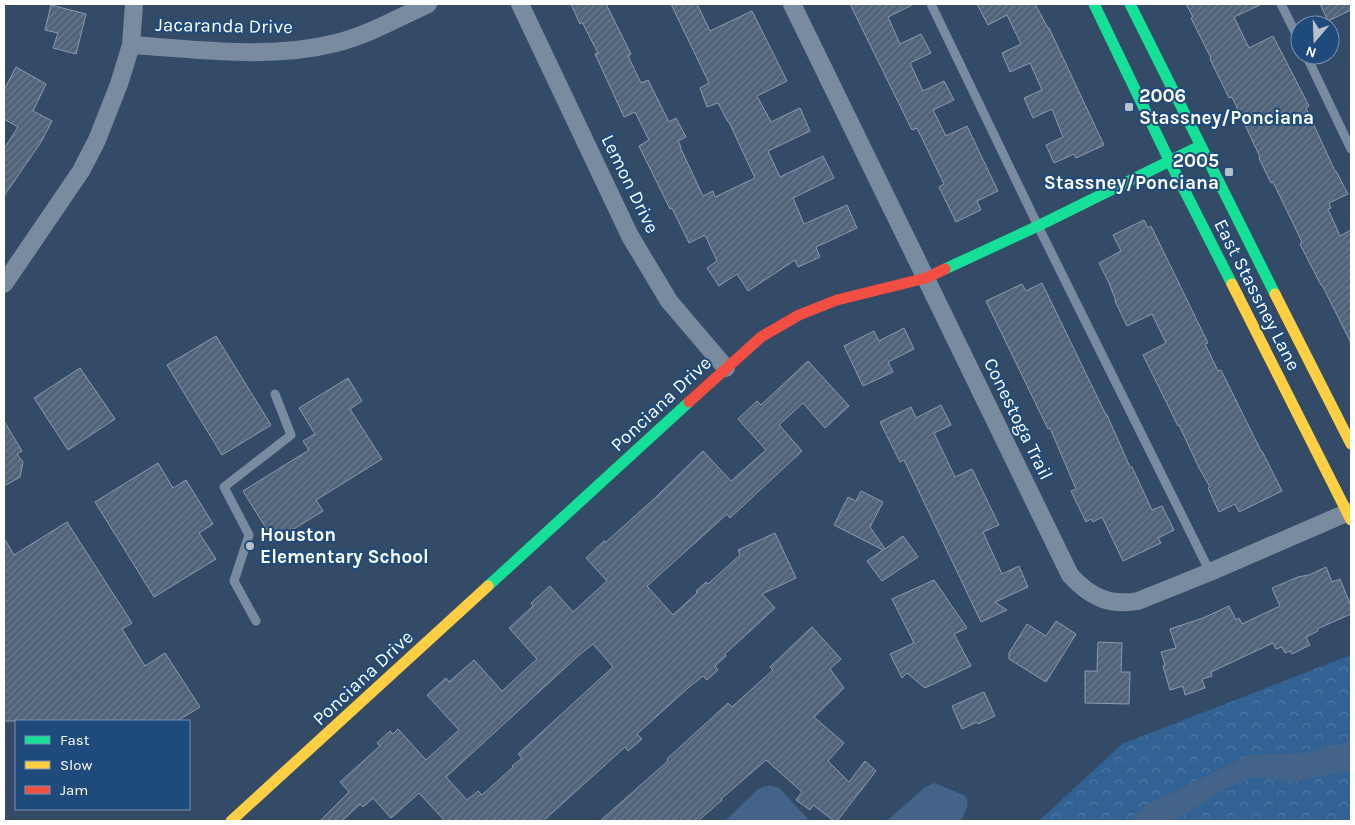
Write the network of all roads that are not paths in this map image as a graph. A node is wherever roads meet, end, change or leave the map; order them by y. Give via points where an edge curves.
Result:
1 (134, 4) edge
2 (428, 4) edge
3 (520, 4) edge
4 (792, 4) edge
5 (931, 4) edge
6 (1094, 4) edge
7 (1130, 4) edge
8 (1282, 4) edge
9 (1290, 21) edge
10 (130, 45) junction
11 (1311, 65) edge
12 (1200, 146) junction
13 (1351, 149) edge
14 (1170, 162) junction
15 (1038, 226) junction
16 (926, 278) junction
17 (4, 284) edge
18 (726, 368) junction
19 (275, 394) dead end
20 (1351, 444) edge
21 (1350, 514) edge
22 (1210, 572) junction
23 (256, 621) dead end
24 (231, 821) edge

1 - 10 street
2 - 10 street, Jacaranda Drive via 337,43 303,49 272,53
3 - 18 street, Lemon Drive via 648,268 669,300
4 - 16 street, Conestoga Trail
5 - 15 lane
6 - 14 street, East Stassney Lane
7 - 12 street, East Stassney Lane
8 - 9 lane
10 - 17 street via 108,114 81,171
11 - 13 lane
12 - 14 street, Ponciana Drive
12 - 20 street, East Stassney Lane
14 - 15 street, Ponciana Drive
14 - 21 street, East Stassney Lane
15 - 16 street, Ponciana Drive
15 - 22 lane
16 - 18 street, Ponciana Drive via 836,300 799,315 762,337
16 - 22 street, Conestoga Trail via 1070,575 1080,586 1105,600 1128,603
18 - 24 street, Ponciana Drive
19 - 23 lane via 291,434 224,487 248,535 234,581
21 - 22 street, Conestoga Trail

